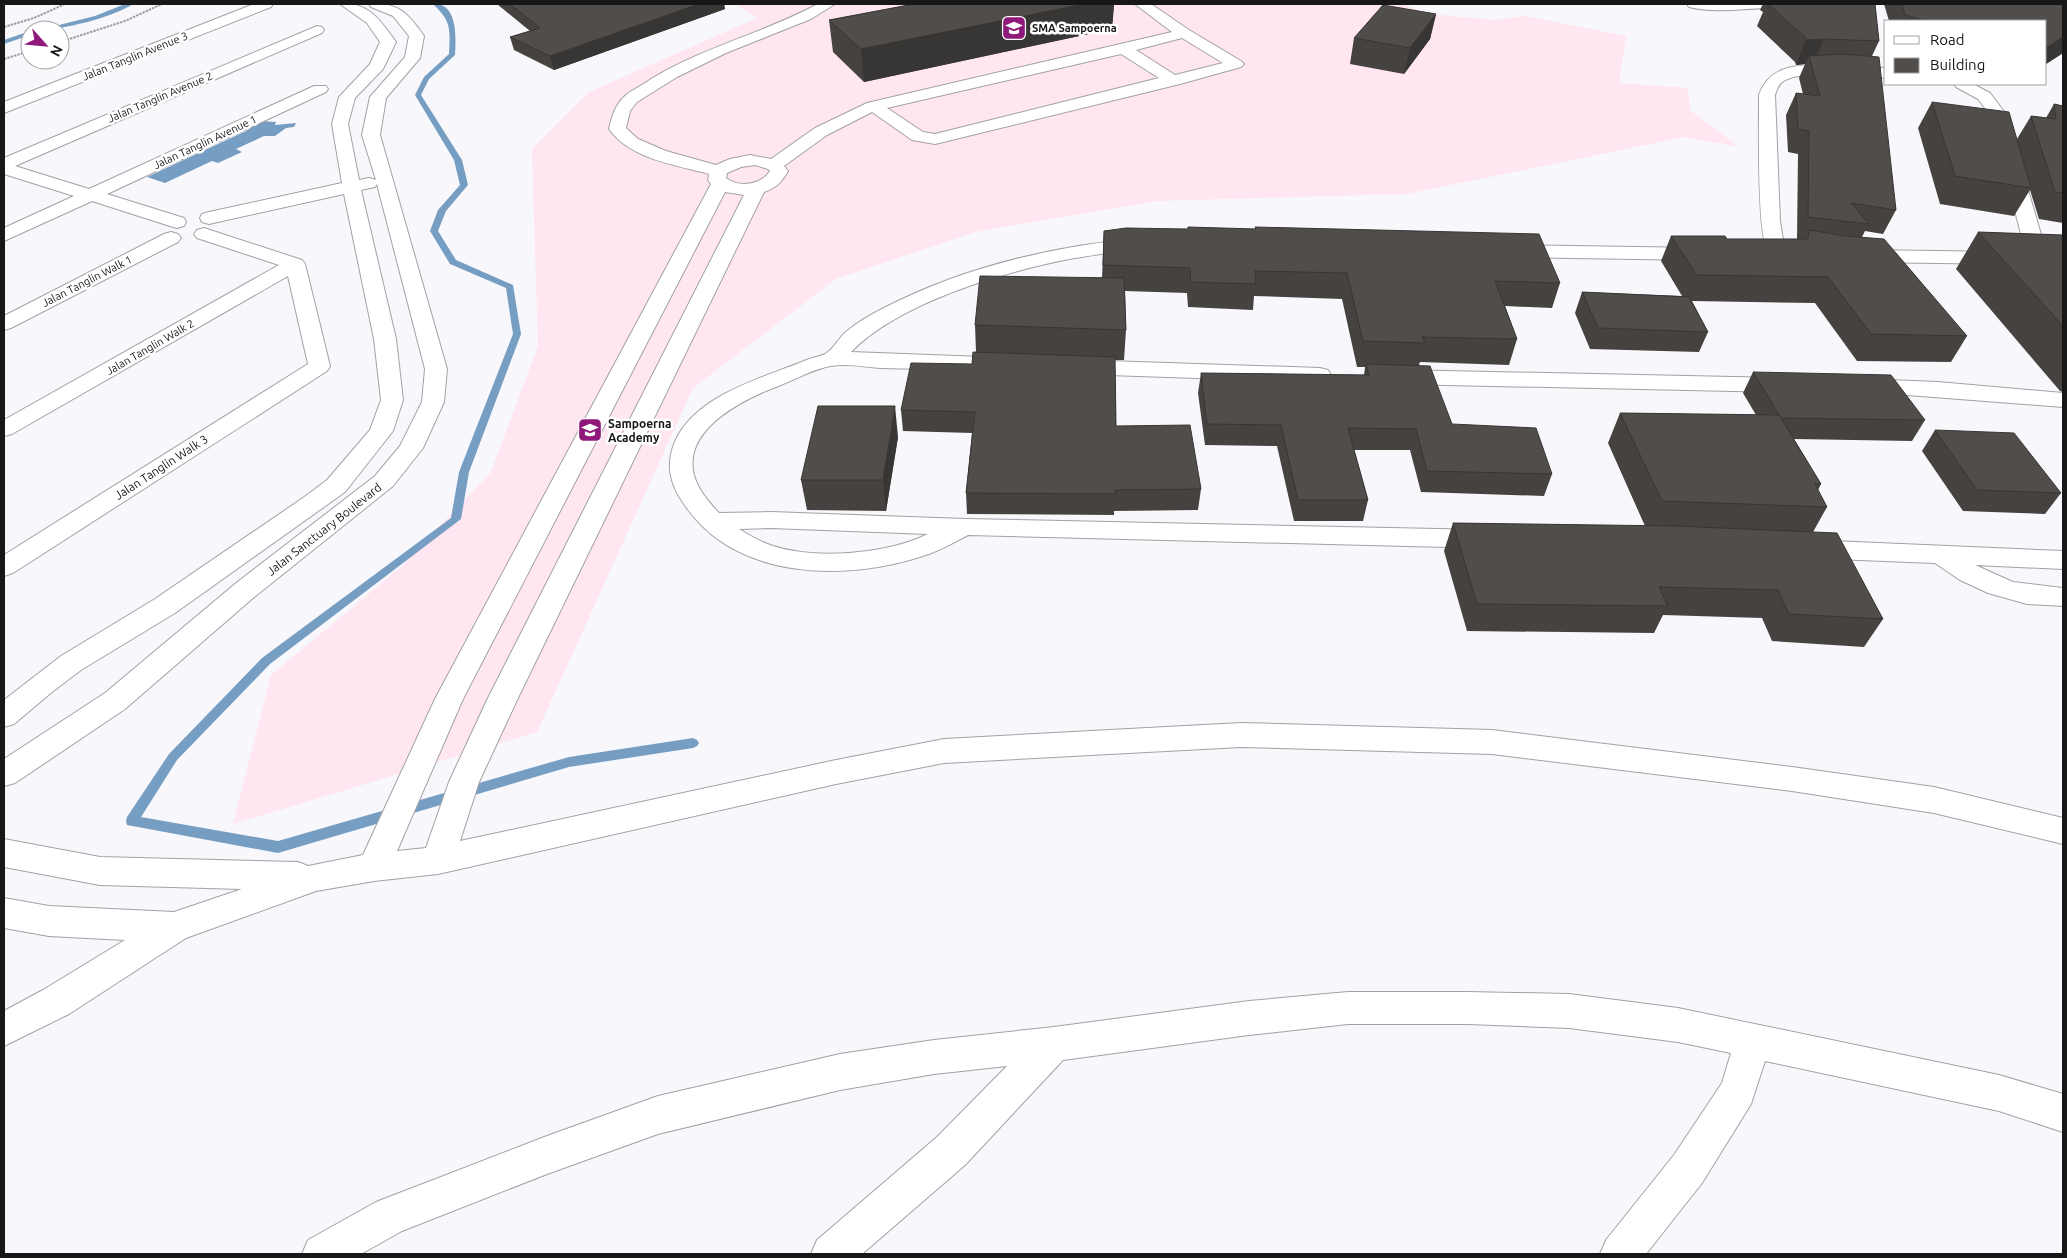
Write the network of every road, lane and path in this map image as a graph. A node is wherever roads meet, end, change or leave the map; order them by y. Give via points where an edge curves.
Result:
1 (64, 4) edge
2 (162, 4) edge
3 (266, 4) edge
4 (347, 4) edge
5 (376, 4) edge
6 (828, 4) edge
7 (1142, 4) edge
8 (1694, 4) edge
9 (1766, 4) edge
10 (4, 27) edge
11 (317, 30) dead end
12 (1184, 33) junction
13 (70, 39) edge
14 (1123, 49) junction
15 (20, 54) edge
16 (4, 59) edge
17 (1884, 73) edge
18 (1174, 81) junction
19 (1964, 85) edge
20 (320, 89) dead end
21 (873, 106) junction
22 (4, 108) edge
23 (774, 165) junction
24 (4, 166) edge
25 (719, 177) junction
26 (387, 187) junction
27 (757, 187) junction
28 (353, 194) junction
29 (90, 195) junction
30 (208, 227) junction
31 (174, 230) junction
32 (4, 234) edge
33 (1163, 243) edge
34 (1774, 244) junction
35 (1488, 250) edge
36 (1755, 250) edge
37 (1716, 254) edge
38 (1823, 254) edge
39 (1842, 255) edge
40 (295, 264) junction
41 (4, 324) edge
42 (832, 359) junction
43 (1029, 365) edge
44 (1058, 366) edge
45 (1336, 375) edge
46 (1375, 376) edge
47 (1804, 385) edge
48 (1842, 386) edge
49 (2061, 404) edge
50 (4, 430) edge
51 (712, 522) junction
52 (965, 527) junction
53 (1512, 539) edge
54 (1791, 548) edge
55 (1940, 554) junction
56 (2063, 560) edge
57 (4, 567) edge
58 (2063, 597) edge
59 (165, 606) junction
60 (206, 623) junction
61 (4, 716) edge
62 (5, 771) edge
63 (2063, 831) edge
64 (4, 853) edge
65 (438, 860) junction
66 (374, 866) junction
67 (316, 877) junction
68 (4, 913) edge
69 (174, 927) junction
70 (4, 1029) edge
71 (1753, 1040) junction
72 (1054, 1044) junction
73 (2063, 1113) edge
74 (322, 1254) edge
75 (830, 1254) edge
76 (1620, 1254) edge

1 - 10 path
2 - 13 path
3 - 22 street, Jalan Tanglin Avenue 3
4 - 28 street via 372,20 388,42 377,66 347,97 340,124
5 - 26 street, Jalan Sanctuary Boulevard via 398,13 417,36 412,58 378,97 374,108 371,135
6 - 25 street via 671,74 631,99 622,110 616,129 632,144
7 - 12 street
8 - 9 street
11 - 24 street, Jalan Tanglin Avenue 2
12 - 14 street
12 - 18 street via 1236,64
14 - 18 street
14 - 21 street
15 - 16 path
17 - 34 street via 1793,72 1776,78 1771,84 1767,95
18 - 21 street via 935,139 918,136
19 - 39 street via 1984,96 1998,114 2032,238 2031,251 2011,258
20 - 29 street, Jalan Tanglin Avenue 1
21 - 23 street via 817,133
23 - 25 street via 755,160 733,163
23 - 27 street via 779,171 777,177
24 - 29 street
25 - 27 street via 736,189
25 - 66 street via 448,699
26 - 28 street
26 - 60 street, Jalan Sanctuary Boulevard via 436,369 433,402 411,448 384,481
27 - 65 street via 502,700 460,794
28 - 30 street via 283,217
28 - 59 street via 390,370 392,400 380,431 336,486
29 - 31 street
29 - 32 street, Jalan Tanglin Avenue 1
30 - 31 street via 184,240
30 - 40 street
31 - 41 street, Jalan Tanglin Walk 1
33 - 42 street via 1123,244 1078,251 999,270 923,298 884,317 853,334
34 - 36 street
34 - 38 street
35 - 37 street
40 - 50 street, Jalan Tanglin Walk 2
40 - 57 street, Jalan Tanglin Walk 3 via 319,366
42 - 43 street
42 - 51 street via 739,394 716,409 686,443 680,461 683,477 690,495
44 - 45 street
46 - 47 street
48 - 49 street via 1938,389
51 - 52 street via 771,520
51 - 52 street via 745,544 808,563 895,555
52 - 53 street
54 - 55 street
55 - 56 street
55 - 58 street via 1990,586
59 - 60 street
59 - 61 street via 71,663
60 - 62 street, Jalan Sanctuary Boulevard via 115,701
63 - 65 street via 1915,798 1792,779 1492,742 1241,735 944,751
64 - 67 street via 100,871
65 - 66 street
66 - 67 street
67 - 69 street
68 - 69 street via 49,921
69 - 70 street via 56,1002
71 - 72 street via 1678,1025 1569,1011 1358,1008 1248,1018
71 - 73 street via 1999,1093
71 - 76 street via 1738,1090 1688,1169
72 - 74 street via 934,1057 840,1072 658,1115 390,1216
72 - 75 street via 951,1151

